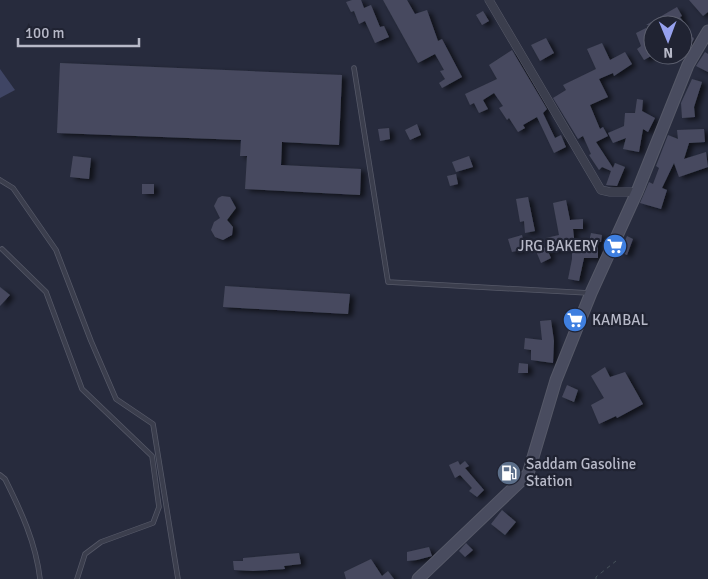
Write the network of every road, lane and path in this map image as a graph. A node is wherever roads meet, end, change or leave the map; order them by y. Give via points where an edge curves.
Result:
1 (489, 0) edge
2 (708, 31) edge
3 (354, 68) dead end
4 (0, 180) edge
5 (637, 192) junction
6 (2, 249) dead end
7 (591, 293) junction
8 (0, 475) edge
9 (616, 561) dead end
10 (40, 579) edge
11 (77, 579) edge
12 (178, 579) edge
13 (418, 579) edge
14 (596, 579) edge

1 - 5 street via 601,190
2 - 5 main road via 688,65
3 - 7 lane via 388,282
4 - 12 lane via 13,188 56,250 116,399 153,424
5 - 7 main road
6 - 11 lane via 46,292 82,389 152,456 159,507 153,523 101,542 84,554
7 - 13 main road via 556,380 528,474
8 - 10 lane via 24,517
9 - 14 path

